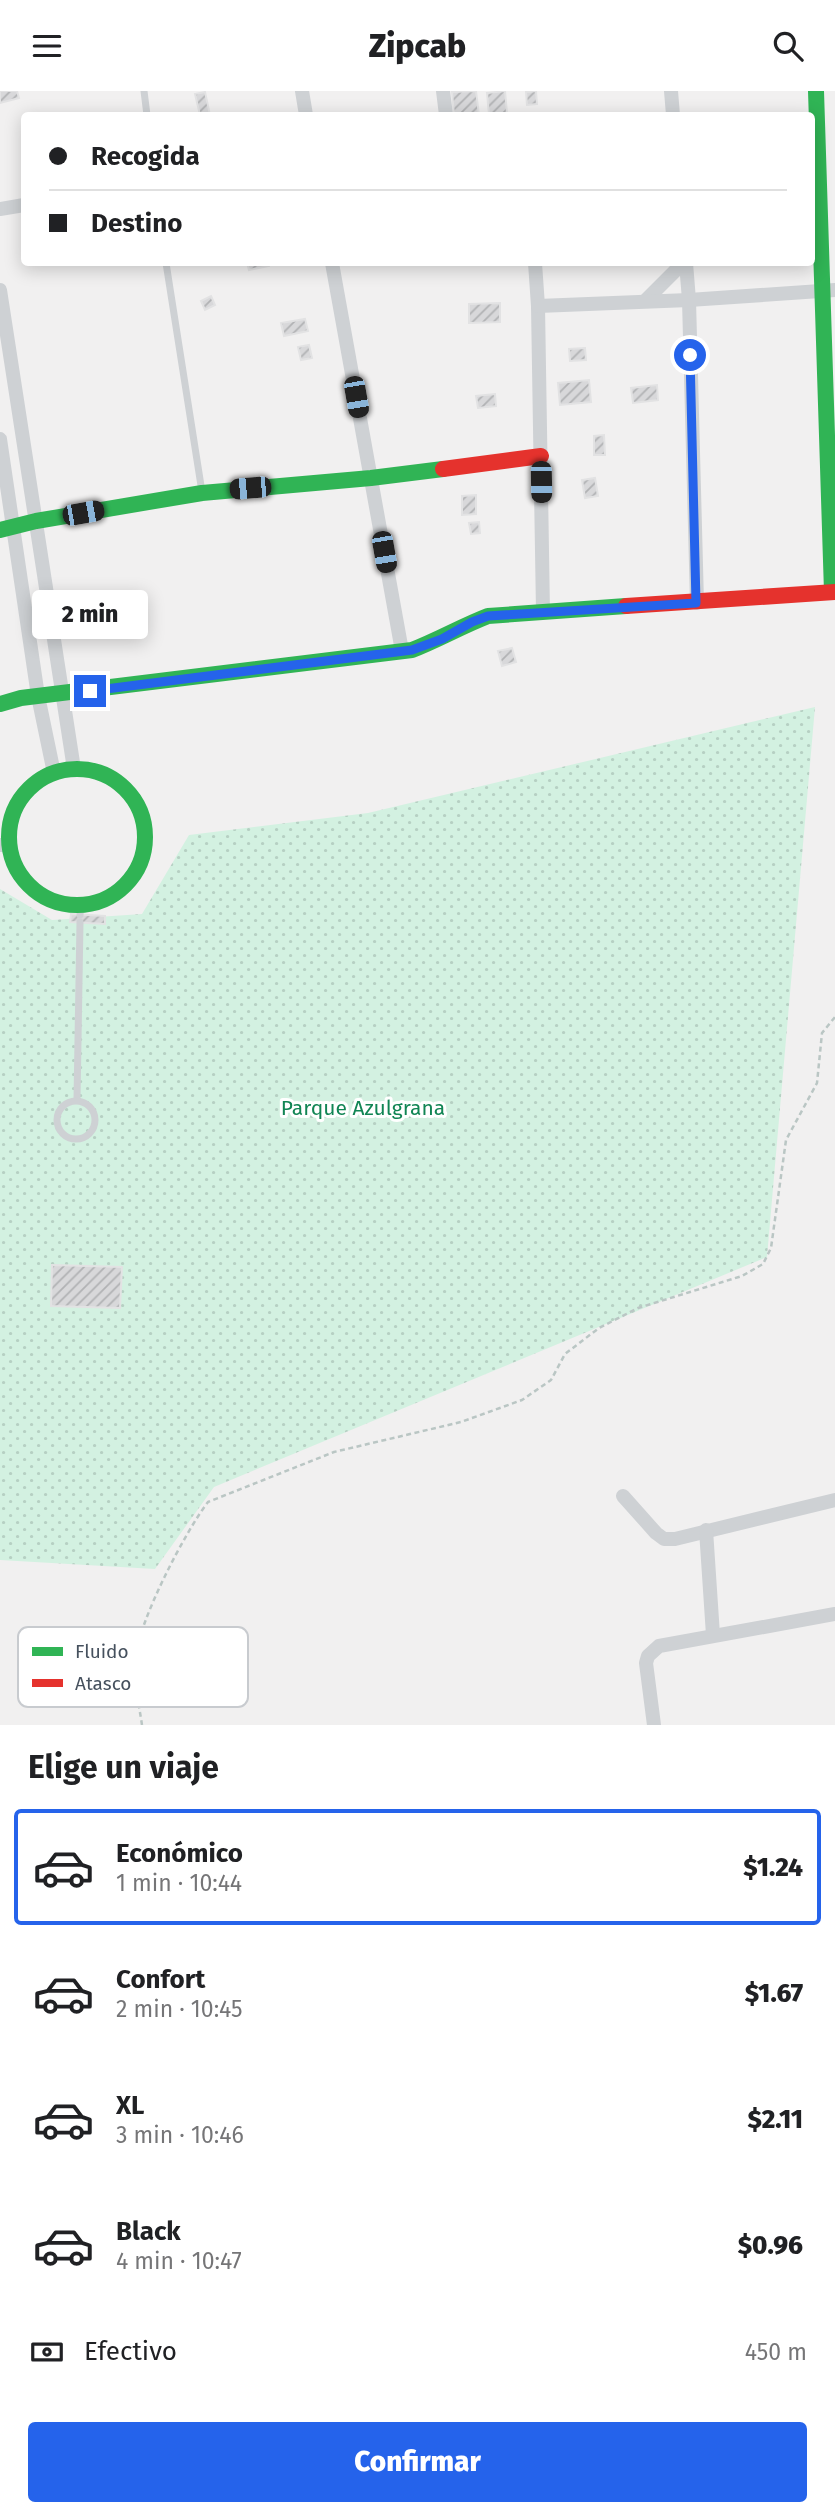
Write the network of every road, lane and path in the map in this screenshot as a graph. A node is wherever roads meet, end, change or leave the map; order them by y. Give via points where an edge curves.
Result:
1 (144, 91) edge
2 (302, 91) edge
3 (443, 91) edge
4 (671, 91) edge
5 (816, 91) edge
6 (147, 112) edge
7 (306, 112) edge
8 (446, 112) edge
9 (673, 112) edge
10 (21, 206) edge
11 (0, 209) edge
12 (166, 266) edge
13 (333, 266) edge
14 (535, 266) edge
15 (681, 266) edge
16 (684, 266) edge
17 (0, 290) edge
18 (829, 291) edge
19 (689, 300) junction
20 (645, 301) junction
21 (538, 306) junction
22 (0, 439) edge
23 (541, 456) junction
24 (371, 478) junction
25 (202, 493) junction
26 (36, 521) junction
27 (7, 529) edge
28 (834, 592) edge
29 (696, 603) junction
30 (543, 612) junction
31 (402, 651) junction
32 (64, 694) junction
33 (38, 696) junction
34 (0, 704) edge
35 (74, 769) junction
36 (54, 773) junction
37 (5, 845) edge
38 (80, 914) junction
39 (835, 1017) edge
40 (77, 1100) junction
41 (623, 1496) dead end
42 (835, 1500) edge
43 (706, 1530) junction
44 (835, 1614) edge
45 (144, 1627) edge
46 (713, 1635) junction
47 (140, 1707) edge
48 (142, 1725) edge
49 (654, 1725) edge

1 - 6 lane
2 - 7 street
3 - 8 street
4 - 9 street
5 - 18 street
10 - 11 street
12 - 25 lane
13 - 24 street
14 - 21 street
15 - 20 street
16 - 19 street
17 - 26 street
18 - 19 street
18 - 28 street
19 - 20 street
19 - 29 street
20 - 21 street
21 - 23 street
22 - 27 street
23 - 24 street
23 - 30 street
24 - 25 street
24 - 31 street
25 - 26 street
26 - 27 street
26 - 32 street
27 - 33 street
28 - 29 street
29 - 30 street
30 - 31 street via 488,616 442,639
31 - 32 street
32 - 33 street
32 - 35 street
33 - 34 street
33 - 36 street
35 - 36 street
35 - 38 street via 115,779 131,793 146,833 144,854 135,874 120,890
36 - 37 street via 34,784 19,801
37 - 38 street via 29,885
38 - 40 lane
39 - 45 path via 822,1033 817,1083 786,1140 771,1248 763,1264 742,1276 638,1308 599,1328 565,1355 551,1380 522,1400 461,1422 334,1452 208,1502
40 - 40 lane via 65,1104 57,1119 60,1131 76,1139 87,1136 96,1120 88,1104
41 - 43 street via 664,1539
42 - 43 street
43 - 46 street
44 - 46 street
46 - 49 street via 659,1646 648,1656
47 - 48 path

